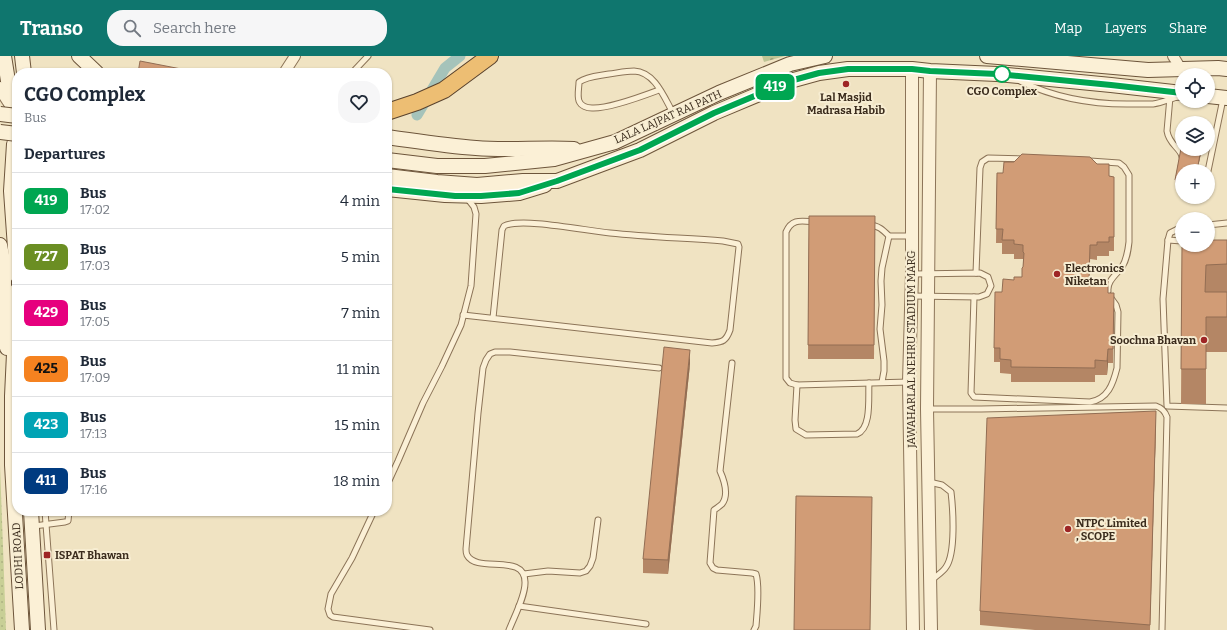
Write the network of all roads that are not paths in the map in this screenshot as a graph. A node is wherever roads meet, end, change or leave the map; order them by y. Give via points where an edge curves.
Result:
1 (4, 56) edge
2 (22, 56) edge
3 (79, 56) edge
4 (295, 56) edge
5 (368, 56) edge
6 (490, 56) edge
7 (825, 56) edge
8 (987, 56) edge
9 (1173, 56) edge
10 (1012, 57) edge
11 (23, 68) edge
12 (92, 68) edge
13 (287, 68) edge
14 (357, 68) edge
15 (1180, 68) edge
16 (912, 69) junction
17 (1175, 69) edge
18 (930, 71) junction
19 (1008, 75) junction
20 (0, 88) edge
21 (659, 90) junction
22 (1175, 95) edge
23 (1175, 95) edge
24 (1215, 97) edge
25 (1225, 98) edge
26 (1175, 99) edge
27 (11, 107) edge
28 (393, 110) edge
29 (0, 114) edge
30 (674, 115) junction
31 (0, 121) edge
32 (0, 129) edge
33 (0, 132) edge
34 (392, 138) edge
35 (12, 143) edge
36 (587, 149) junction
37 (1026, 159) edge
38 (392, 161) edge
39 (1081, 161) edge
40 (1181, 164) edge
41 (1210, 164) edge
42 (392, 177) edge
43 (557, 181) junction
44 (392, 190) edge
45 (465, 196) junction
46 (12, 205) edge
47 (821, 222) edge
48 (1227, 223) edge
49 (860, 224) edge
50 (1215, 224) edge
51 (1175, 230) edge
52 (889, 236) junction
53 (911, 236) junction
54 (1168, 240) junction
55 (1175, 240) edge
56 (0, 245) edge
57 (976, 273) junction
58 (912, 274) junction
59 (928, 274) junction
60 (911, 296) junction
61 (928, 296) junction
62 (974, 297) junction
63 (463, 315) junction
64 (493, 318) junction
65 (732, 363) dead end
66 (659, 368) dead end
67 (868, 382) junction
68 (882, 382) junction
69 (909, 382) junction
70 (797, 385) junction
71 (12, 396) joint
72 (1227, 408) edge
73 (927, 409) junction
74 (12, 465) edge
75 (392, 474) edge
76 (928, 482) junction
77 (15, 516) edge
78 (31, 516) edge
79 (45, 516) edge
80 (68, 516) edge
81 (372, 516) edge
82 (598, 520) dead end
83 (46, 524) junction
84 (32, 526) junction
85 (524, 574) junction
86 (930, 581) junction
87 (519, 606) junction
88 (646, 624) dead end
89 (22, 630) edge
90 (38, 630) edge
91 (54, 630) edge
92 (430, 630) edge
93 (509, 630) edge
94 (754, 630) edge
95 (913, 630) edge
96 (931, 630) edge
97 (1162, 630) edge

1 - 27 main road
2 - 11 main road
3 - 12 main road
4 - 13 street
5 - 14 lane
6 - 28 highway via 444,90
7 - 30 main road, LALA LAJPAT RAI PATH via 790,64 719,93
8 - 10 main road
9 - 15 street
10 - 17 main road via 1148,70
16 - 18 main road, LALA LAJPAT RAI PATH
16 - 43 main road, LALA LAJPAT RAI PATH via 848,69 790,81 714,113 640,150
16 - 53 street, JAWAHARLAL NEHRU STADIUM MARG
18 - 19 main road, LALA LAJPAT RAI PATH
18 - 59 street, JAWAHARLAL NEHRU STADIUM MARG
19 - 22 main road, LALA LAJPAT RAI PATH via 1111,85
19 - 23 lane via 1035,88 1078,100 1154,104
20 - 27 street
21 - 21 lane via 610,106 592,108 584,107 579,101 578,92 579,82 585,78 634,71 650,77
21 - 30 lane
24 - 25 main road
25 - 41 lane
26 - 40 lane via 1167,131 1170,141 1182,154
27 - 29 main road, bridge
27 - 31 main road via 4,112
30 - 36 main road, LALA LAJPAT RAI PATH via 615,142
32 - 35 main road via 5,139
33 - 35 main road, bridge
34 - 36 main road via 476,148
35 - 46 main road
36 - 38 main road, LALA LAJPAT RAI PATH via 554,159 485,166 436,166
37 - 57 lane via 988,158 982,162
39 - 62 lane via 1118,163 1129,176 1128,252 1108,286 1109,295 1117,308 1118,320 1117,368 1106,393 1102,398 1090,402 974,397 971,393
42 - 43 main road, LALA LAJPAT RAI PATH via 477,185
43 - 45 main road via 519,193
44 - 45 main road
45 - 63 lane via 476,214 471,286
47 - 70 lane via 797,221 789,225 786,232 786,378 790,383
48 - 50 lane
49 - 52 lane via 878,226
51 - 54 lane via 1170,233
52 - 53 lane
52 - 68 lane via 881,281 880,328 884,366
53 - 58 street, JAWAHARLAL NEHRU STADIUM MARG
54 - 55 lane
54 - 72 lane via 1163,299 1167,406
56 - 71 main road via 4,266 4,321
57 - 59 lane
57 - 62 lane via 986,275 991,286 984,296
58 - 59 lane
58 - 60 street, JAWAHARLAL NEHRU STADIUM MARG
59 - 61 street, JAWAHARLAL NEHRU STADIUM MARG
60 - 61 lane
60 - 69 street, JAWAHARLAL NEHRU STADIUM MARG
61 - 62 lane
61 - 73 street, JAWAHARLAL NEHRU STADIUM MARG
63 - 64 lane
63 - 75 lane via 461,325
64 - 64 lane via 712,343 722,342 730,330 739,247 738,244 723,241 609,233 540,224 508,224 502,230
65 - 94 lane via 720,471 725,482 725,497 723,503 714,510 710,563 717,570 756,574 758,578
66 - 85 lane via 510,352 495,352 486,360 478,413 467,555 471,560 478,562 515,567
67 - 68 lane
67 - 70 lane
67 - 70 lane via 867,420 862,432 857,434 806,435 799,431 795,420
68 - 69 lane
69 - 95 street, JAWAHARLAL NEHRU STADIUM MARG
71 - 74 main road, LODHI ROAD
73 - 76 street, JAWAHARLAL NEHRU STADIUM MARG
73 - 97 lane via 1156,406 1161,408 1167,417
76 - 86 street, JAWAHARLAL NEHRU STADIUM MARG
76 - 86 lane via 942,485 951,492 953,513 951,552 946,567
77 - 89 main road, LODHI ROAD
78 - 84 main road, LODHI ROAD
79 - 83 lane
80 - 83 lane via 68,521
81 - 92 lane via 331,594 328,606 330,615
82 - 85 lane via 593,558 586,571
83 - 84 lane
83 - 91 lane
84 - 90 main road, LODHI ROAD
85 - 87 lane via 525,583
86 - 96 street, JAWAHARLAL NEHRU STADIUM MARG
87 - 88 lane
87 - 93 lane

